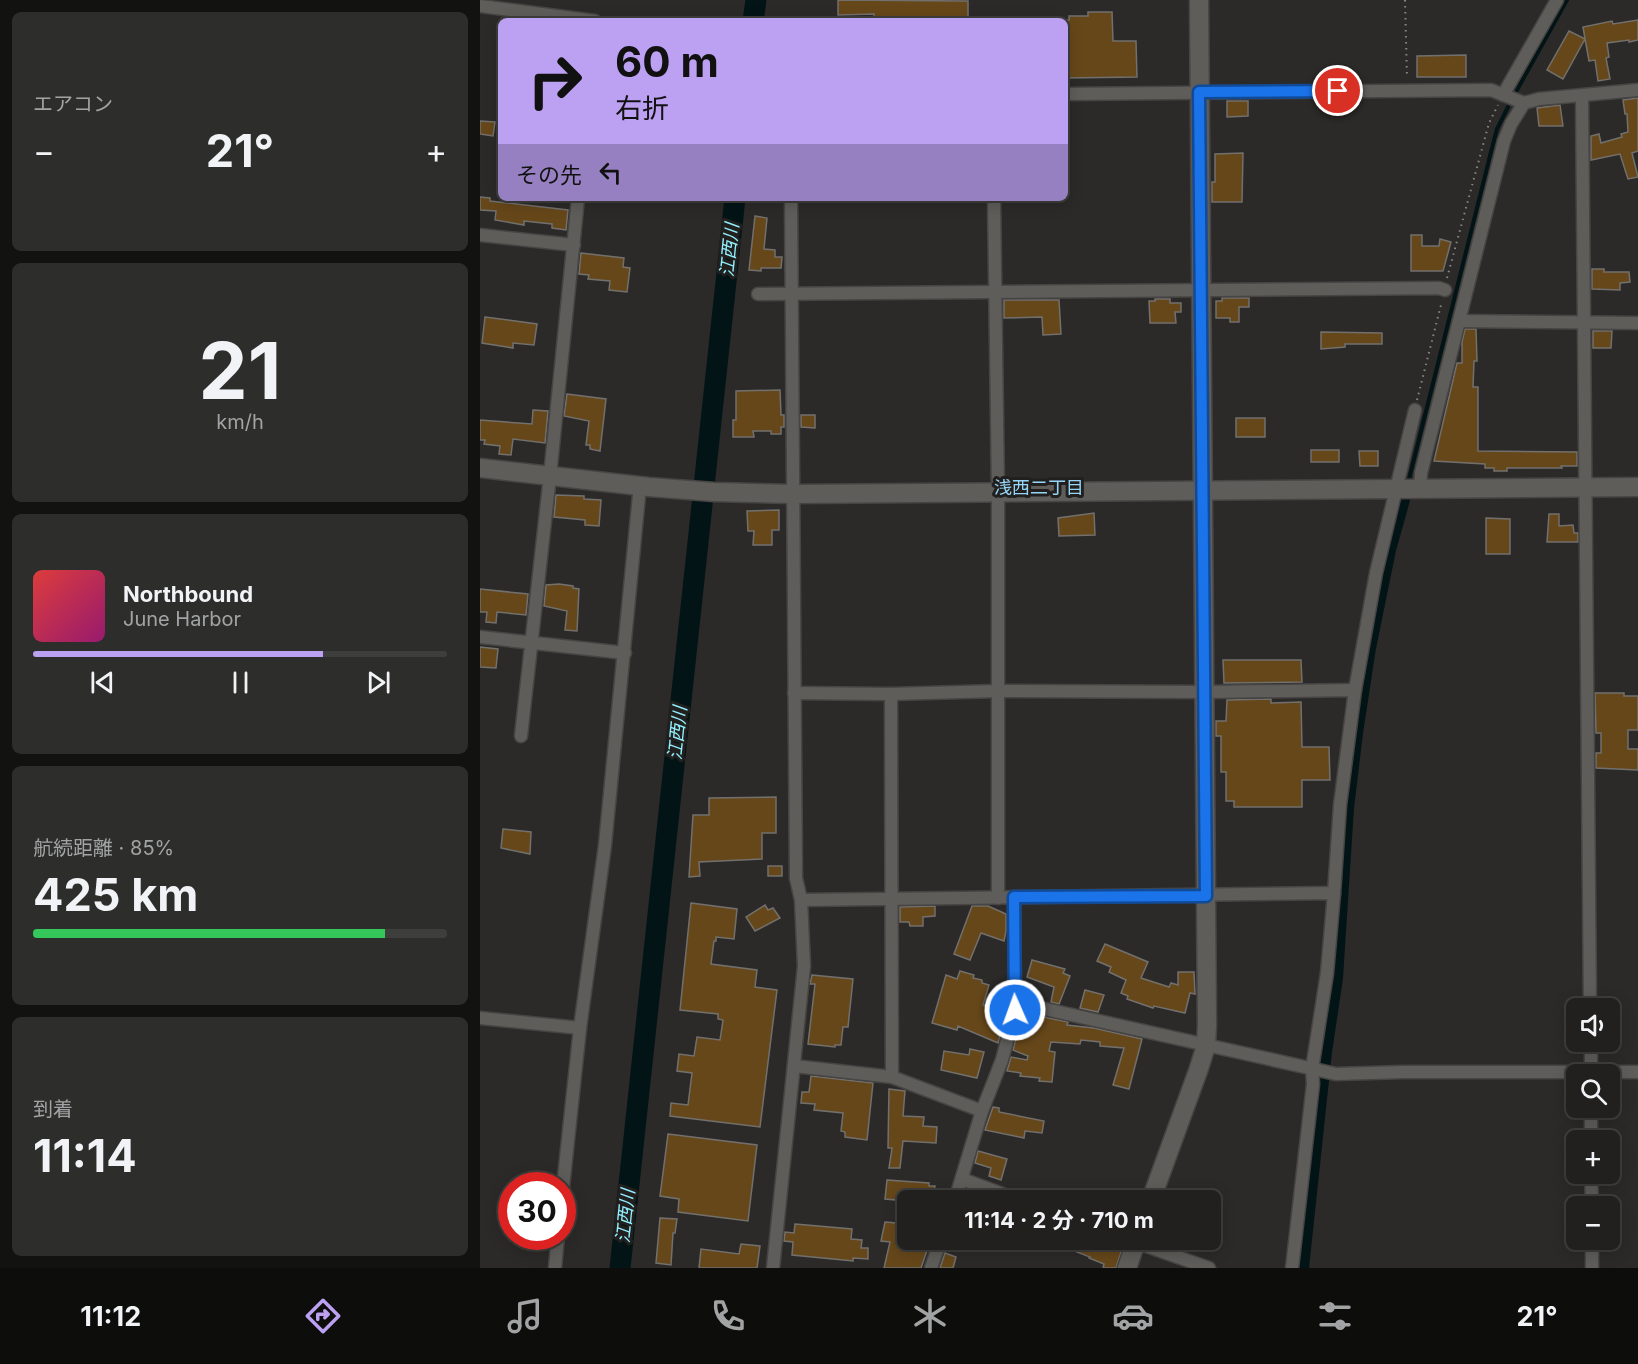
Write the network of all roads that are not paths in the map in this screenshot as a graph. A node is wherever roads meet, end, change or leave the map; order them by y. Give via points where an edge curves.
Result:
1 (1199, 0) edge
2 (1557, 0) edge
3 (480, 6) edge
4 (572, 18) edge
5 (1638, 90) edge
6 (1199, 92) junction
7 (1068, 94) edge
8 (1503, 94) junction
9 (1582, 96) junction
10 (1524, 103) junction
11 (578, 201) edge
12 (791, 201) edge
13 (994, 201) edge
14 (480, 235) edge
15 (574, 245) junction
16 (1444, 290) road end
17 (995, 292) junction
18 (1200, 292) junction
19 (791, 293) junction
20 (758, 294) dead end
21 (1459, 321) junction
22 (1585, 323) junction
23 (1638, 323) edge
24 (1415, 410) road end
25 (480, 468) edge
26 (550, 476) junction
27 (644, 486) junction
28 (1638, 487) edge
29 (1586, 488) junction
30 (1420, 489) junction
31 (1202, 490) junction
32 (1395, 490) junction
33 (998, 492) junction
34 (793, 494) junction
35 (480, 637) edge
36 (531, 642) junction
37 (625, 653) junction
38 (1355, 690) junction
39 (998, 691) junction
40 (1204, 692) junction
41 (794, 693) junction
42 (891, 694) junction
43 (521, 736) dead end
44 (1334, 893) junction
45 (1206, 896) junction
46 (1014, 897) junction
47 (998, 898) junction
48 (893, 899) junction
49 (801, 900) junction
50 (1590, 998) edge
51 (1014, 1002) junction
52 (480, 1018) edge
53 (580, 1028) junction
54 (1206, 1046) junction
55 (794, 1066) junction
56 (1312, 1069) junction
57 (1620, 1072) edge
58 (1638, 1072) edge
59 (1566, 1073) edge
60 (892, 1077) junction
61 (982, 1111) junction
62 (565, 1172) edge
63 (962, 1179) junction
64 (958, 1190) edge
65 (992, 1190) edge
66 (1155, 1190) edge
67 (557, 1250) edge
68 (937, 1250) edge
69 (1131, 1250) edge
70 (1160, 1250) edge
71 (1592, 1250) edge
72 (555, 1268) edge
73 (773, 1268) edge
74 (931, 1268) edge
75 (1127, 1268) edge
76 (1209, 1268) edge
77 (1292, 1268) edge
78 (1592, 1268) edge

1 - 6 street
2 - 8 street
3 - 4 street
5 - 9 street
6 - 7 street
6 - 8 street via 1491,90
6 - 18 street
8 - 10 street
9 - 10 street
9 - 22 street
10 - 21 street via 1504,141
11 - 15 street
12 - 19 street
13 - 17 street
14 - 15 street
15 - 26 street
16 - 18 street
17 - 18 street
17 - 19 street
17 - 33 street
18 - 31 street
19 - 20 street
19 - 34 street
21 - 22 street
21 - 30 street
22 - 23 street
22 - 29 street
24 - 32 street
25 - 26 street
26 - 27 street
26 - 36 street
27 - 34 street
27 - 37 street
28 - 29 street
29 - 30 street
29 - 50 street
30 - 32 street
31 - 32 street
31 - 33 street
31 - 40 street
32 - 38 street
33 - 34 street
33 - 39 street
34 - 41 street
35 - 36 street
36 - 37 street
36 - 43 street
37 - 53 street
38 - 40 street
38 - 44 street via 1340,805
39 - 40 street
39 - 42 street
39 - 47 street
40 - 45 street
41 - 42 street
41 - 49 street via 796,878
42 - 48 street
44 - 45 street
44 - 56 street via 1328,973
45 - 46 street
45 - 54 street
46 - 47 street
46 - 51 street
47 - 48 street
48 - 49 street
48 - 60 street
49 - 55 street via 804,966
51 - 54 street
51 - 61 street via 1002,1060
52 - 53 street
53 - 62 street
54 - 56 street
54 - 66 street
55 - 60 street
55 - 73 street
56 - 59 street via 1336,1074
56 - 77 street
57 - 58 street
60 - 61 street
61 - 63 street
63 - 64 street
63 - 65 street
67 - 72 street
68 - 74 street
69 - 75 street
70 - 76 street
71 - 78 street

